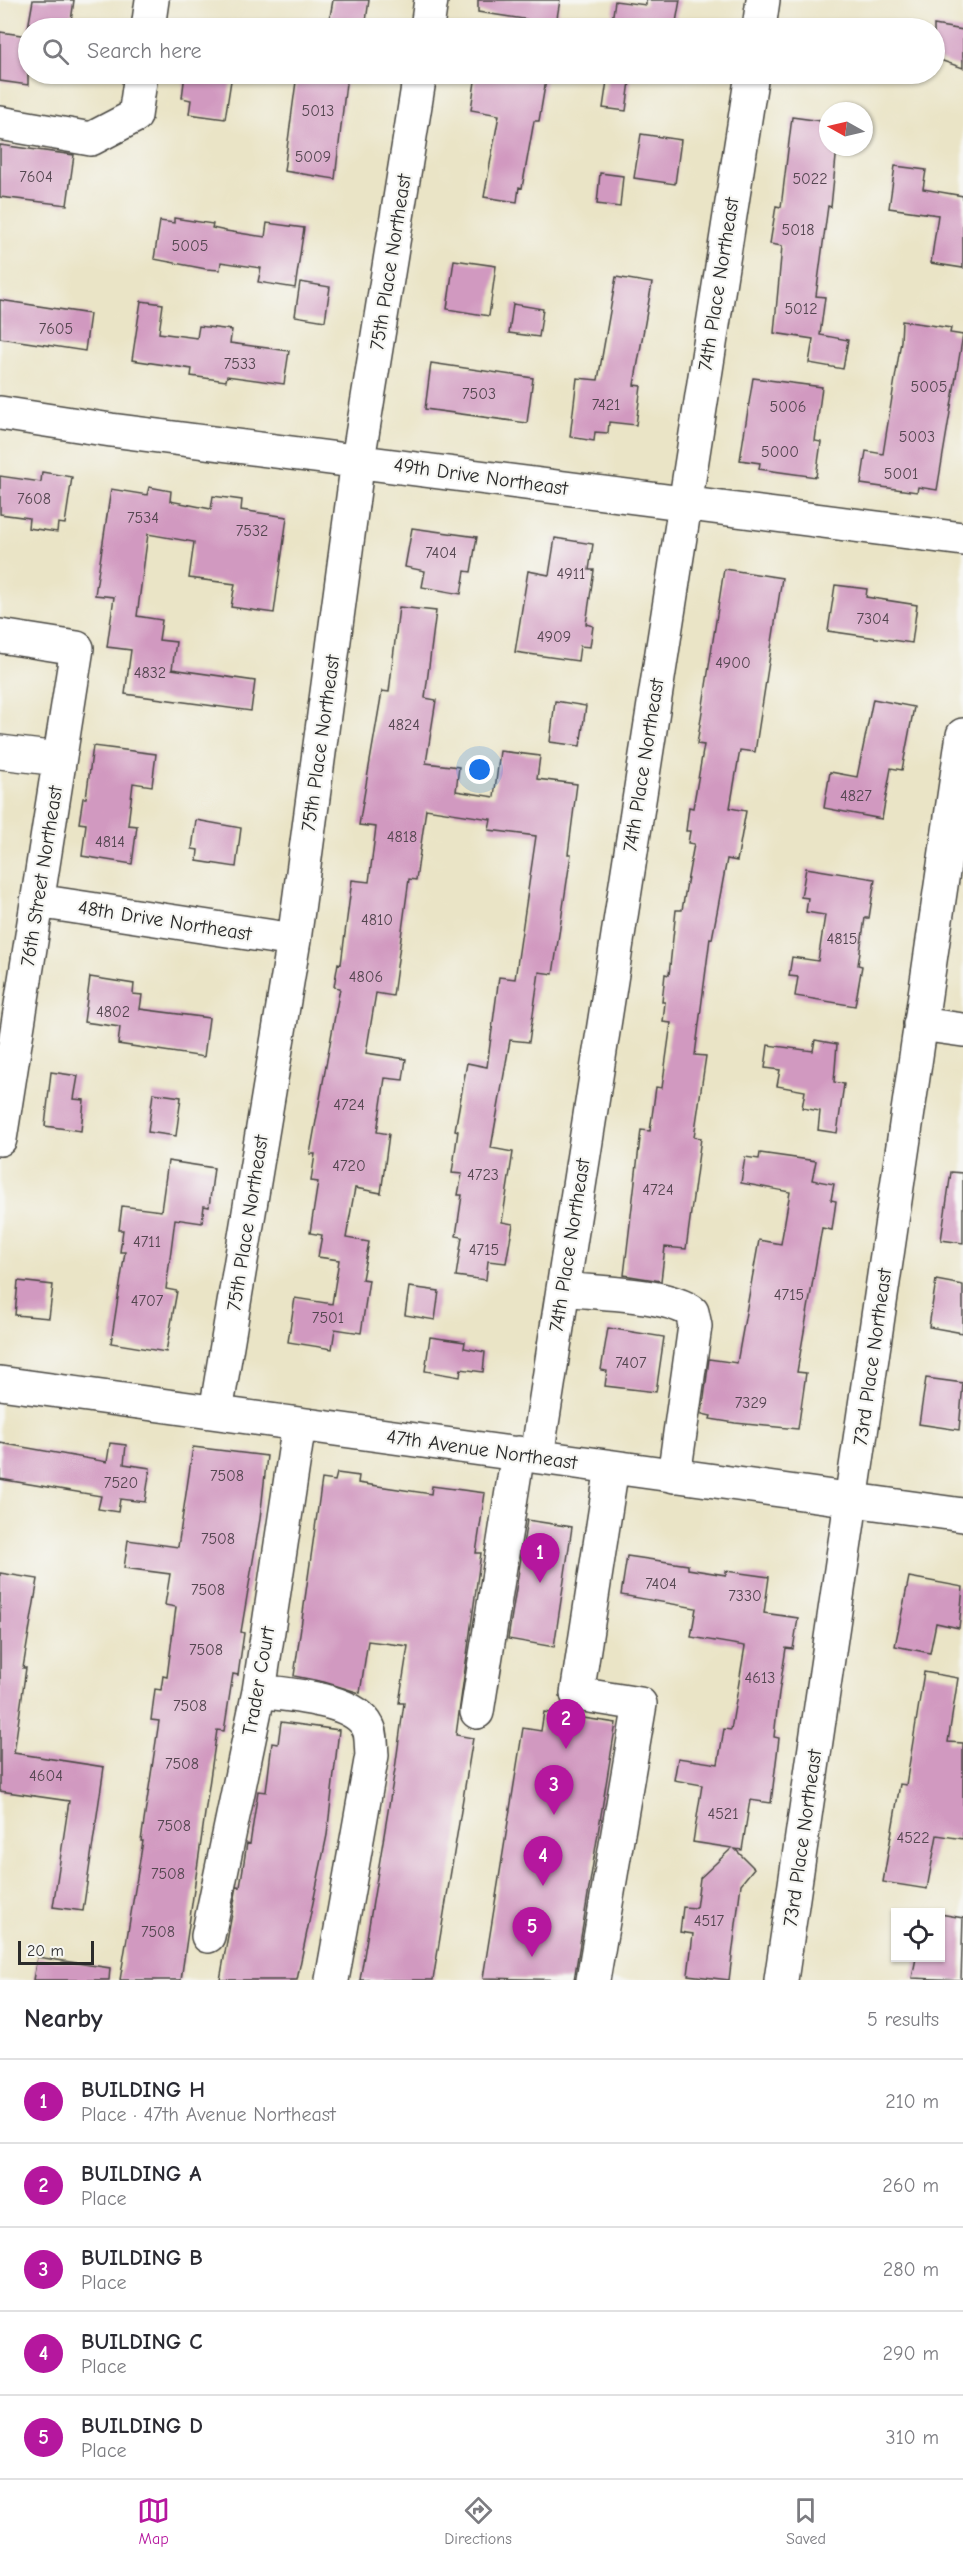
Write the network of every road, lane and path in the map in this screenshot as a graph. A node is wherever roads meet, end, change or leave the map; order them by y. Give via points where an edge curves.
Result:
1 (152, 0) edge
2 (431, 0) edge
3 (763, 0) edge
4 (149, 18) edge
5 (428, 18) edge
6 (760, 18) edge
7 (140, 84) edge
8 (418, 84) edge
9 (750, 84) edge
10 (0, 123) edge
11 (0, 413) edge
12 (358, 460) junction
13 (683, 503) junction
14 (963, 538) edge
15 (0, 636) edge
16 (963, 735) edge
17 (0, 752) edge
18 (59, 759) junction
19 (37, 901) junction
20 (294, 940) junction
21 (14, 966) edge
22 (920, 1024) junction
23 (963, 1030) edge
24 (0, 1139) edge
25 (563, 1289) junction
26 (0, 1383) edge
27 (216, 1412) junction
28 (299, 1424) junction
29 (528, 1455) junction
30 (612, 1467) junction
31 (674, 1476) junction
32 (851, 1500) junction
33 (963, 1515) edge
34 (259, 1691) junction
35 (477, 1712) dead end
36 (208, 1936) dead end
37 (332, 1980) edge
38 (593, 1980) edge
39 (781, 1980) edge

1 - 4 street
2 - 5 street
3 - 6 street
7 - 10 street via 135,116 91,139
8 - 12 street, 75th Place Northeast
9 - 13 street, 74th Place Northeast
11 - 12 street, 49th Drive Northeast
12 - 13 street, 49th Drive Northeast
12 - 20 street, 75th Place Northeast
13 - 14 street, 49th Drive Northeast
13 - 25 street, 74th Place Northeast
15 - 18 street, 76th Street Northeast via 77,648
16 - 22 street, 73rd Place Northeast
17 - 18 street
18 - 19 street, 76th Street Northeast
19 - 20 street, 48th Drive Northeast
19 - 21 street, 76th Street Northeast
20 - 27 street, 75th Place Northeast
21 - 24 street, 76th Street Northeast
22 - 23 street
22 - 32 street, 73rd Place Northeast
25 - 29 street, 74th Place Northeast
25 - 31 street via 664,1300 692,1312 695,1326
26 - 27 street, 47th Avenue Northeast
27 - 28 street, 47th Avenue Northeast
28 - 29 street, 47th Avenue Northeast
28 - 34 street, Trader Court
29 - 30 street, 47th Avenue Northeast
29 - 35 street, 74th Place Northeast
30 - 31 street, 47th Avenue Northeast
30 - 38 street via 577,1694 640,1704
31 - 32 street, 47th Avenue Northeast
32 - 33 street, 47th Avenue Northeast
32 - 39 street, 73rd Place Northeast
34 - 36 street, Trader Court
34 - 37 street via 316,1699 351,1710 368,1726 372,1755

